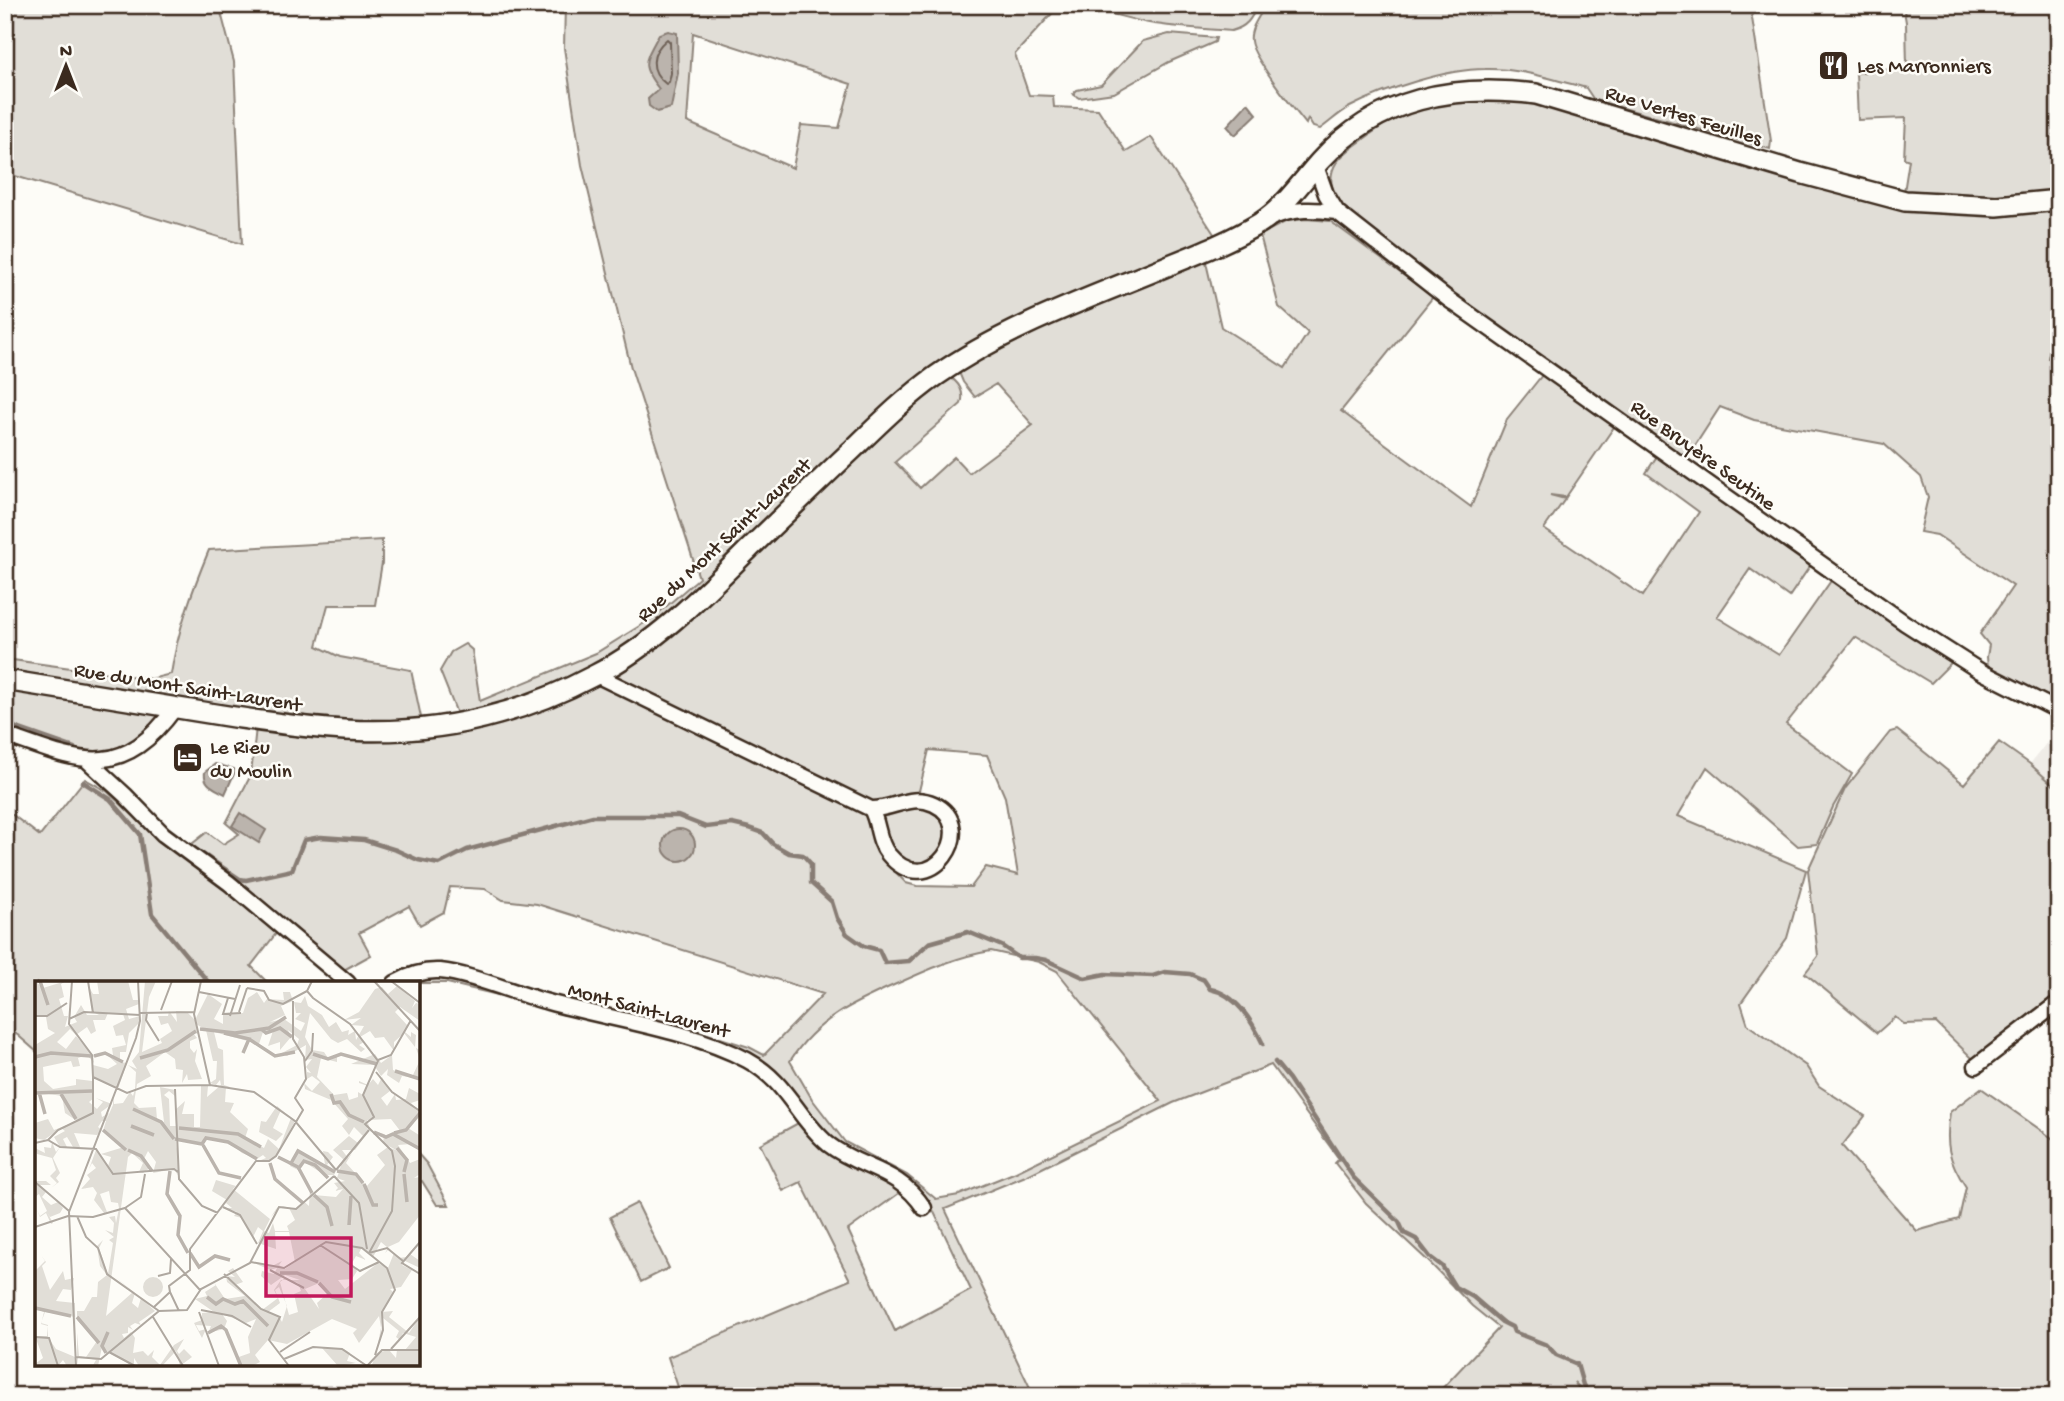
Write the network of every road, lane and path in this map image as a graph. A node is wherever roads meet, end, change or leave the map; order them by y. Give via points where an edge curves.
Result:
1 (1316, 166) junction
2 (2059, 200) edge
3 (1337, 212) junction
4 (1265, 220) junction
5 (596, 675) junction
6 (5, 680) edge
7 (175, 708) junction
8 (2059, 711) edge
9 (5, 735) edge
10 (88, 761) junction
11 (871, 809) junction
12 (346, 981) edge
13 (400, 981) edge
14 (2059, 1002) edge
15 (1976, 1066) dead end
16 (924, 1208) dead end

1 - 2 street, Rue Vertes Feuilles via 1352,132 1383,113 1443,93 1497,89 1553,98 1905,201 1997,206
1 - 3 street, Rue Bruyère Seutine
1 - 4 street, Rue du Mont Saint-Laurent
3 - 4 street via 1289,210
3 - 8 street, Rue Bruyère Seutine via 1448,299 1905,623 1980,671
4 - 5 street, Rue du Mont Saint-Laurent via 1220,244 1012,333 937,376 897,408 671,623
5 - 7 street, Rue du Mont Saint-Laurent via 498,714 415,730 329,730
5 - 11 street
6 - 7 street, Rue du Mont Saint-Laurent
7 - 10 street via 131,750
9 - 10 street
10 - 12 street via 163,834
11 - 11 street via 904,801 935,804 951,821 951,845 929,870 911,872 886,851
13 - 16 street, Mont Saint-Laurent via 421,972 447,972 733,1054 777,1081 830,1144 892,1176
14 - 15 street

